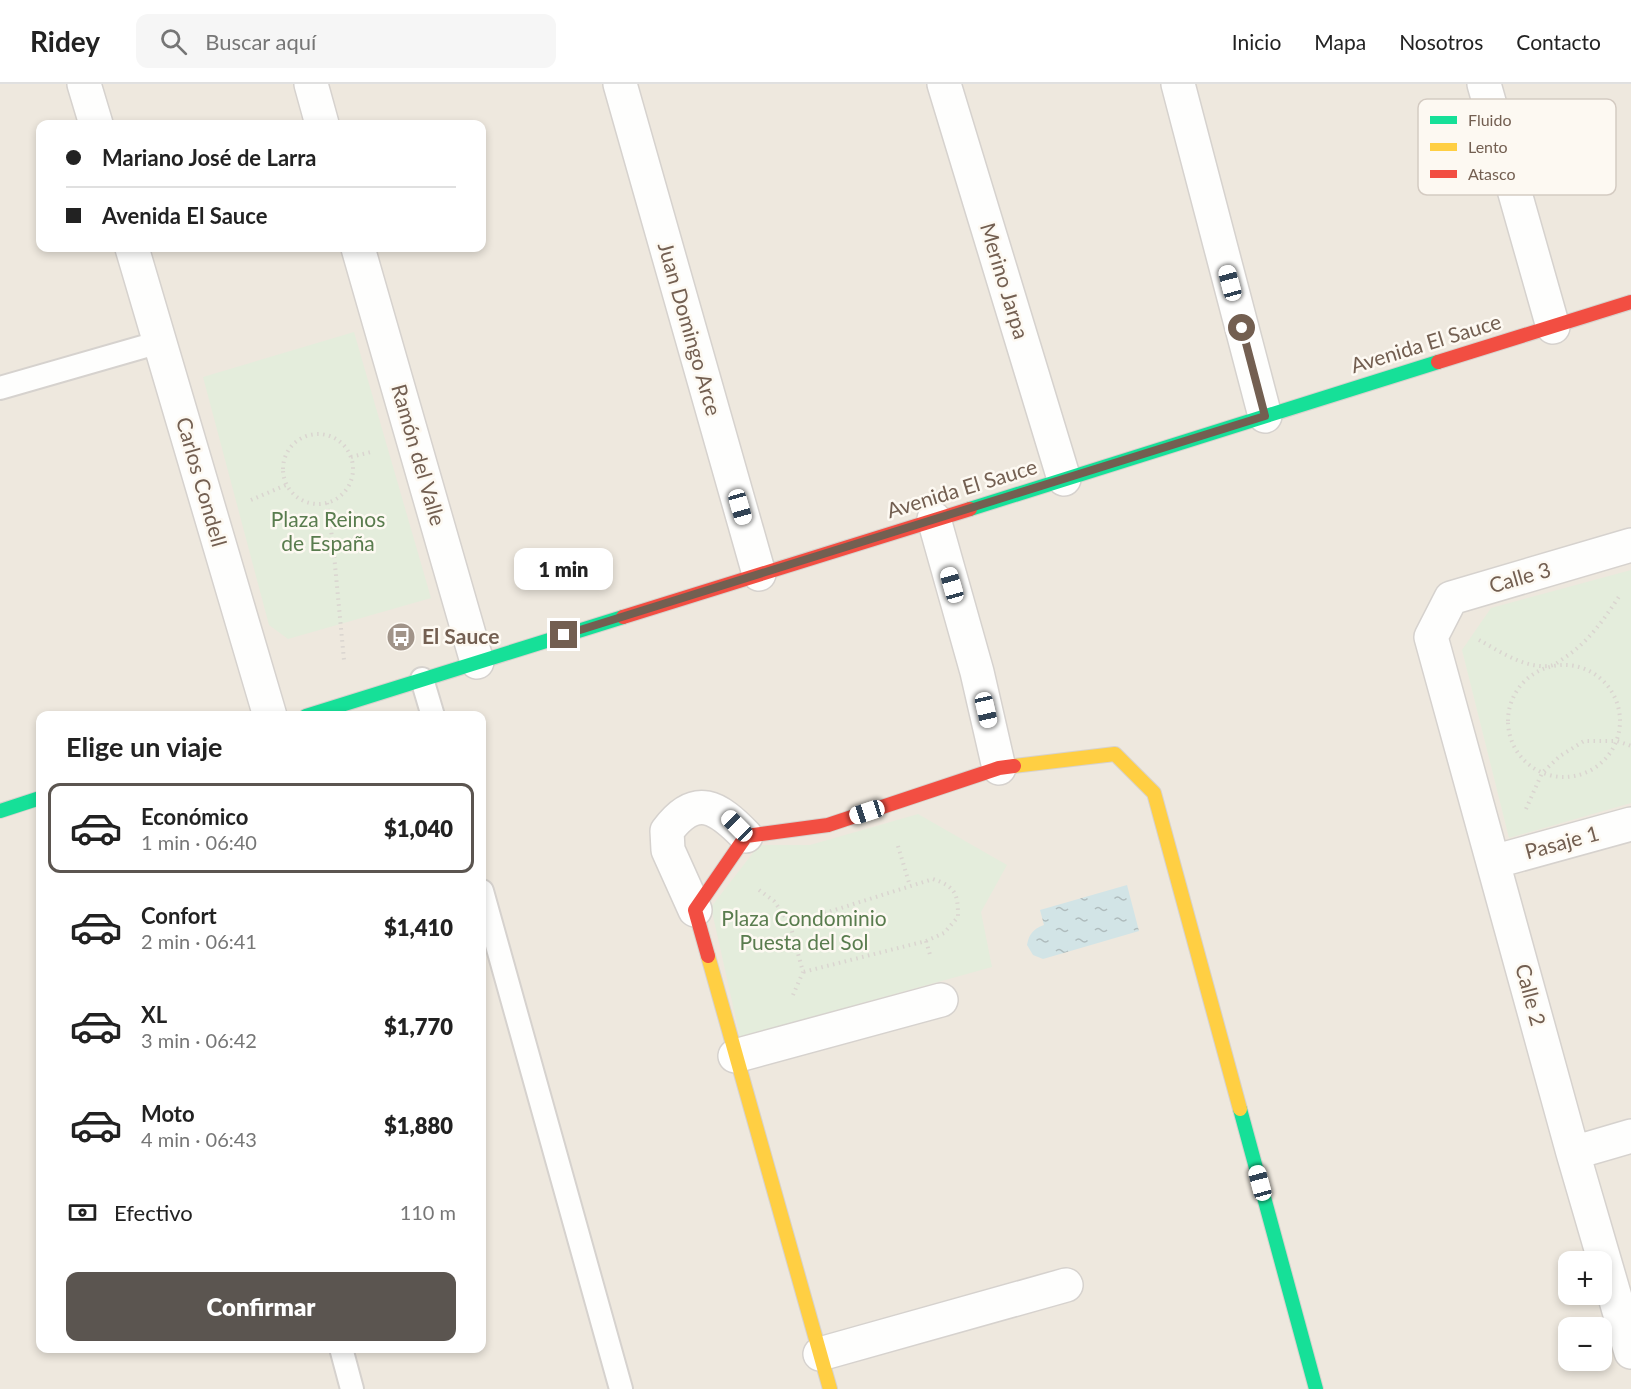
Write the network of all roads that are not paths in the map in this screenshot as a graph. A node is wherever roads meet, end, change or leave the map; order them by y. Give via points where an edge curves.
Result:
1 (84, 84) edge
2 (311, 84) edge
3 (620, 84) edge
4 (944, 84) edge
5 (1178, 84) edge
6 (1484, 84) edge
7 (1488, 99) edge
8 (95, 120) edge
9 (321, 120) edge
10 (1515, 195) edge
11 (133, 252) edge
12 (359, 252) edge
13 (1631, 302) edge
14 (1552, 327) junction
15 (160, 342) junction
16 (0, 388) edge
17 (1265, 416) junction
18 (1064, 478) junction
19 (934, 519) junction
20 (1631, 545) edge
21 (759, 574) junction
22 (1436, 628) joint
23 (477, 662) junction
24 (423, 679) junction
25 (269, 711) edge
26 (321, 711) edge
27 (432, 711) edge
28 (999, 768) junction
29 (36, 799) edge
30 (0, 811) edge
31 (1631, 824) edge
32 (746, 836) junction
33 (1498, 861) junction
34 (486, 905) edge
35 (695, 910) junction
36 (941, 1000) dead end
37 (735, 1056) junction
38 (1631, 1136) edge
39 (1573, 1153) junction
40 (1066, 1285) dead end
41 (1631, 1352) edge
42 (342, 1353) edge
43 (820, 1354) junction
44 (352, 1389) edge
45 (621, 1389) edge
46 (830, 1389) edge
47 (1316, 1389) edge

1 - 8 street
2 - 9 street
3 - 21 street, Juan Domingo Arce
4 - 18 street, Merino Jarpa
5 - 17 street
6 - 7 street
10 - 14 street
11 - 15 street, Carlos Condell
12 - 23 street, Ramón del Valle
13 - 14 street, Avenida El Sauce
14 - 17 street, Avenida El Sauce
15 - 16 lane
15 - 25 street, Carlos Condell
17 - 18 street, Avenida El Sauce
18 - 19 street, Avenida El Sauce
19 - 21 street, Avenida El Sauce
19 - 28 street
20 - 22 street, Calle 3 via 1451,598
21 - 23 street, Avenida El Sauce
22 - 33 street, Calle 2
23 - 24 street, Avenida El Sauce
24 - 26 street, Avenida El Sauce
24 - 27 lane
28 - 32 street via 828,825
28 - 47 street via 1115,754 1154,793
29 - 30 street
31 - 33 street, Pasaje 1
32 - 35 street
32 - 35 street via 727,816 707,807 690,810 667,831 668,850
33 - 39 street, Calle 2
34 - 45 lane
35 - 37 street
36 - 37 street
37 - 43 street
38 - 39 street
39 - 41 street, Calle 2
40 - 43 street
42 - 44 lane
43 - 46 street

